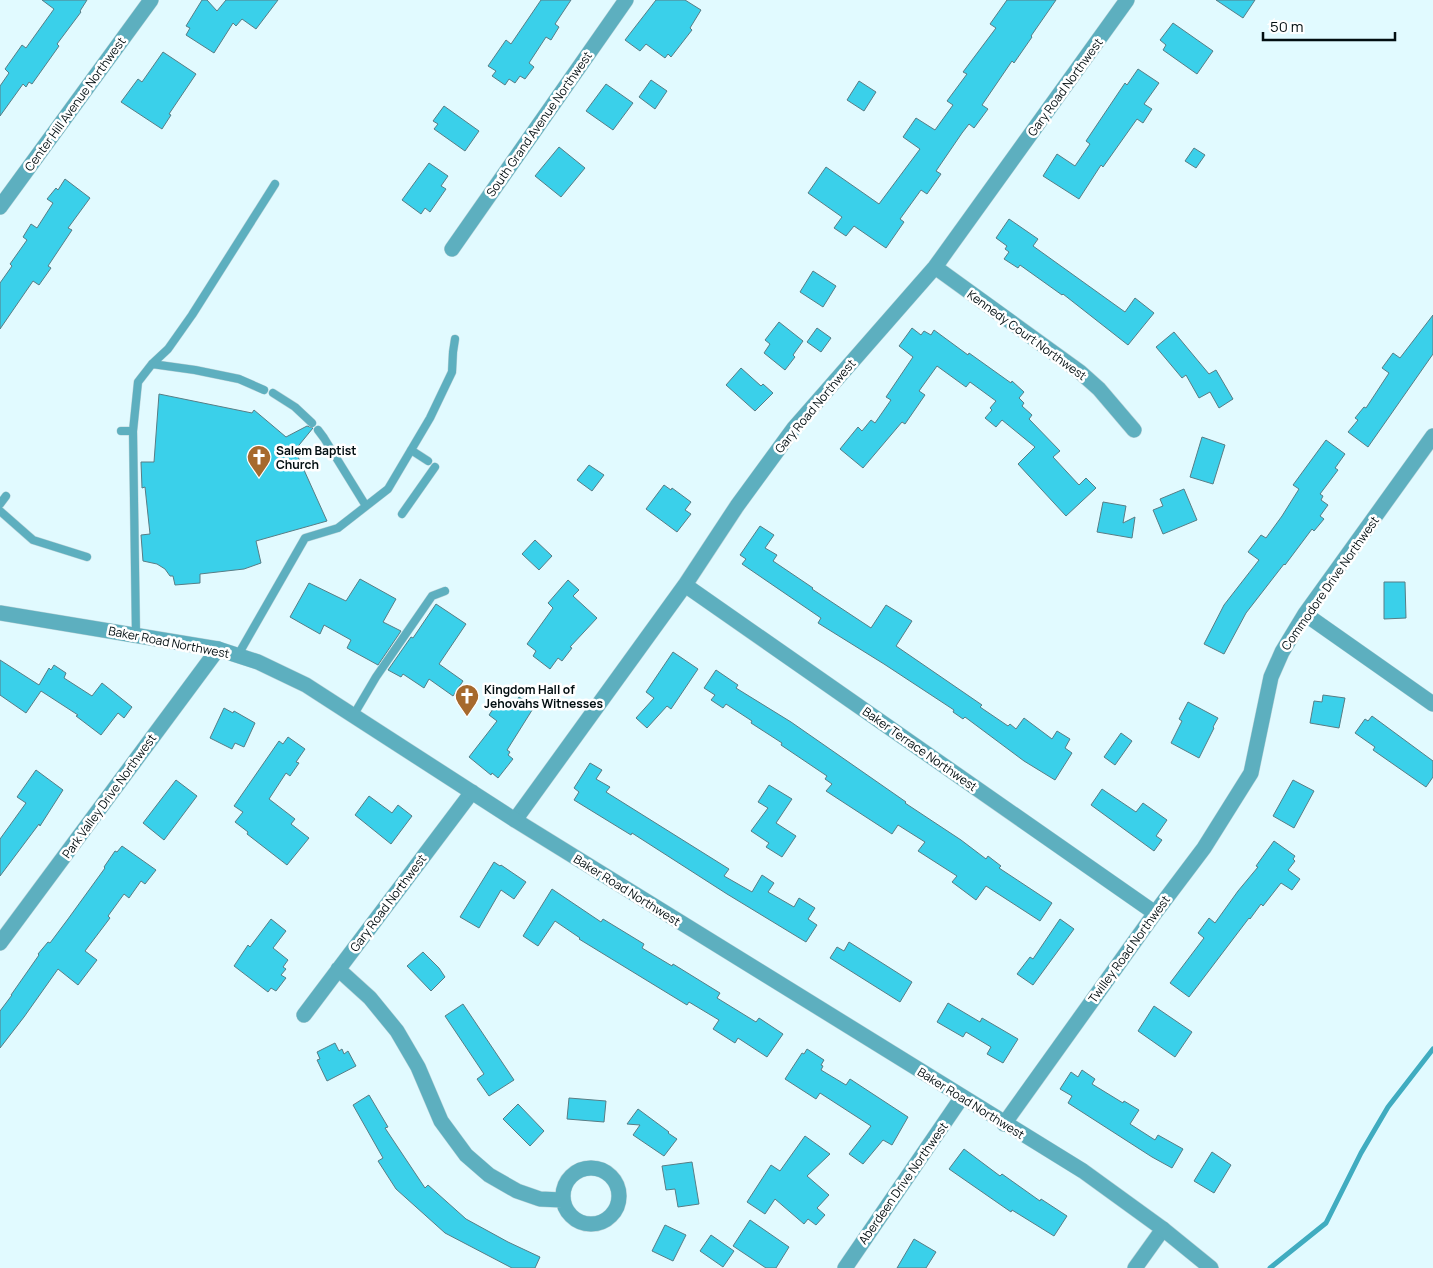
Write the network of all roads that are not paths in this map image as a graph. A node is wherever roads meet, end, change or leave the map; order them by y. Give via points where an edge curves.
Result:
1 (150, 0) edge
2 (626, 0) edge
3 (1127, 0) edge
4 (274, 184) dead end
5 (0, 207) edge
6 (452, 249) dead end
7 (935, 267) junction
8 (455, 339) dead end
9 (152, 364) junction
10 (264, 390) dead end
11 (273, 394) dead end
12 (1134, 430) dead end
13 (121, 431) dead end
14 (133, 431) junction
15 (1433, 436) edge
16 (411, 450) junction
17 (428, 461) dead end
18 (435, 467) dead end
19 (6, 496) dead end
20 (0, 504) edge
21 (366, 506) junction
22 (0, 511) edge
23 (402, 514) dead end
24 (87, 557) dead end
25 (684, 585) junction
26 (445, 591) dead end
27 (0, 613) edge
28 (1305, 614) junction
29 (136, 635) junction
30 (218, 649) junction
31 (238, 655) junction
32 (1433, 704) edge
33 (353, 716) junction
34 (1251, 773) joint
35 (472, 792) junction
36 (515, 820) junction
37 (1155, 913) junction
38 (0, 943) edge
39 (338, 969) junction
40 (304, 1015) dead end
41 (962, 1097) junction
42 (1004, 1124) junction
43 (562, 1200) dead end
44 (1163, 1229) junction
45 (845, 1268) edge
46 (1136, 1268) edge
47 (1211, 1268) edge

1 - 5 street, Center Hill Avenue Northwest
2 - 6 street, South Grand Avenue Northwest
3 - 7 street, Gary Road Northwest
4 - 9 lane via 192,315 168,349
7 - 12 street, Kennedy Court Northwest via 1080,372
7 - 25 street, Gary Road Northwest via 794,428 736,506
8 - 16 lane via 452,372
9 - 10 lane via 239,379
9 - 14 lane via 138,382
11 - 21 lane via 295,407 315,427
13 - 14 lane
14 - 29 lane
15 - 28 street, Commodore Drive Northwest
16 - 17 lane
16 - 21 lane via 388,489
18 - 23 lane
19 - 20 lane
21 - 31 lane via 338,528 305,538
22 - 24 lane via 33,540
25 - 36 street, Gary Road Northwest
25 - 37 street, Baker Terrace Northwest
26 - 33 lane via 432,596
27 - 29 street, Baker Road Northwest
28 - 32 street
28 - 34 street, Commodore Drive Northwest via 1271,677
29 - 30 street, Baker Road Northwest
30 - 31 street, Baker Road Northwest
30 - 38 street, Park Valley Drive Northwest
31 - 33 street, Baker Road Northwest via 306,685
33 - 35 street, Baker Road Northwest
34 - 37 street, Twilley Road Northwest via 1204,848
35 - 36 street, Baker Road Northwest
35 - 39 street, Gary Road Northwest
36 - 41 street, Baker Road Northwest
37 - 42 street, Twilley Road Northwest
39 - 40 street, Gary Road Northwest
39 - 43 street via 370,998 397,1031 418,1067 441,1121 466,1155 517,1191 540,1199
41 - 42 street, Baker Road Northwest
41 - 45 street, Aberdeen Drive Northwest
42 - 44 street, Baker Road Northwest via 1083,1171
44 - 46 street
44 - 47 street, Baker Road Northwest

